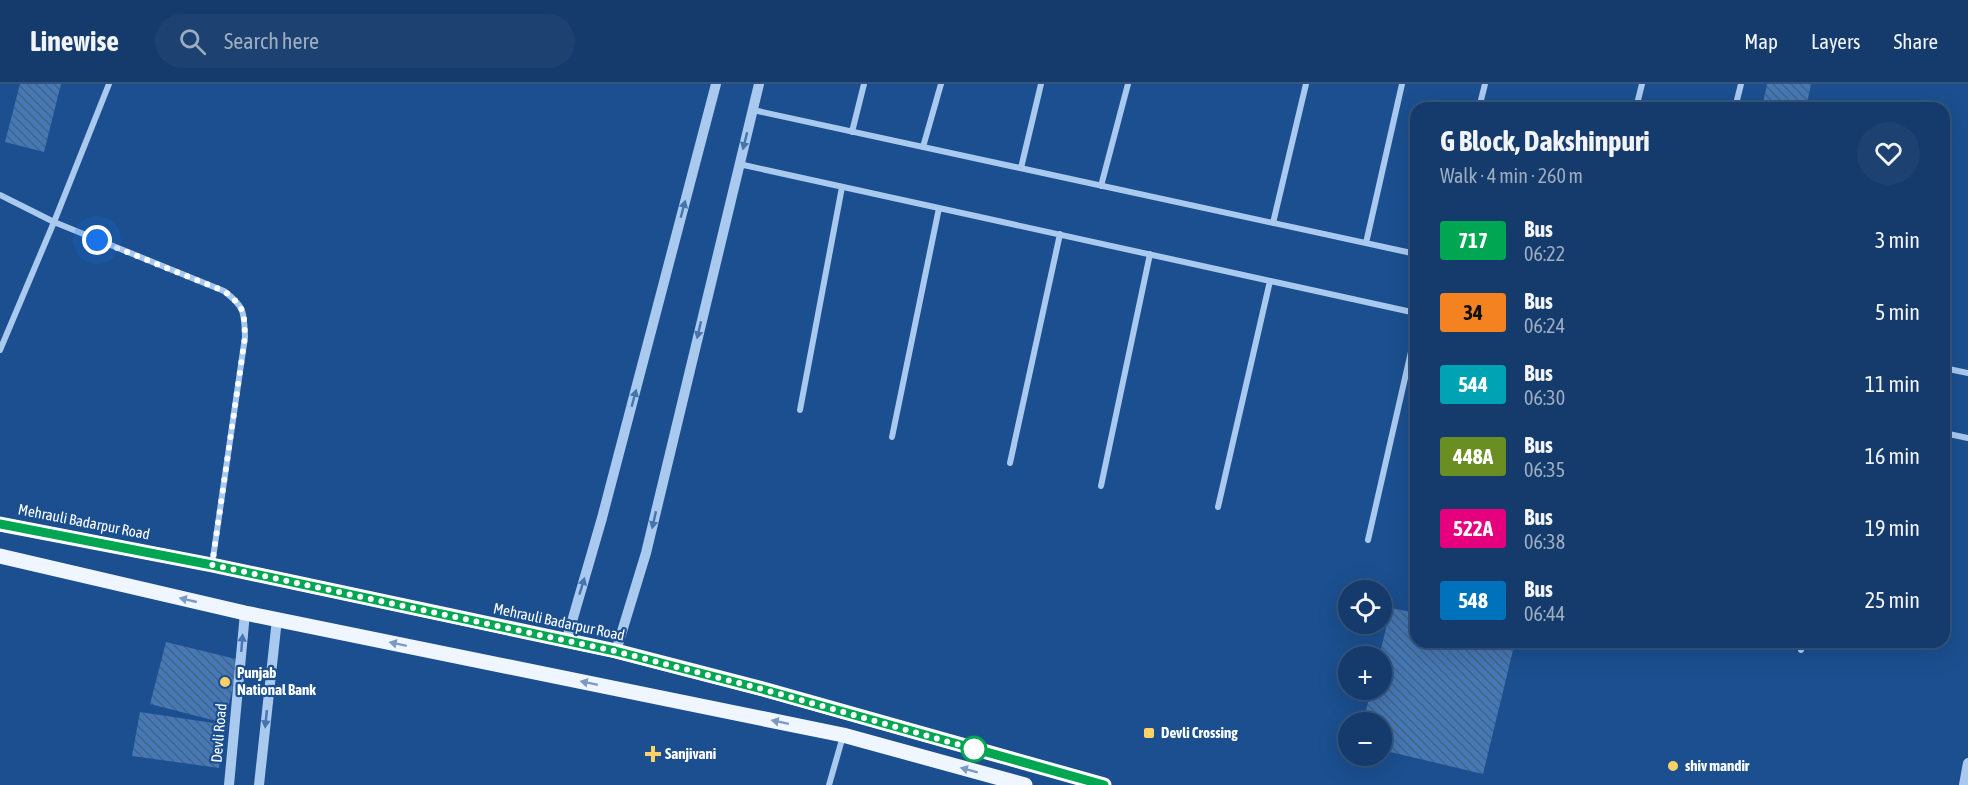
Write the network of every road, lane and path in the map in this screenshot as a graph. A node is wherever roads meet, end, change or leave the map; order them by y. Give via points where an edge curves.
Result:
1 (109, 84) edge
2 (716, 84) edge
3 (759, 84) edge
4 (864, 84) edge
5 (941, 84) edge
6 (1041, 84) edge
7 (1128, 84) edge
8 (1306, 84) edge
9 (1402, 84) edge
10 (1485, 84) edge
11 (1642, 84) edge
12 (1741, 84) edge
13 (1480, 102) edge
14 (1638, 102) edge
15 (1736, 102) edge
16 (753, 110) junction
17 (852, 132) junction
18 (922, 147) junction
19 (739, 164) junction
20 (1021, 168) junction
21 (1101, 186) junction
22 (842, 187) junction
23 (0, 195) edge
24 (939, 208) junction
25 (54, 222) junction
26 (1273, 223) junction
27 (1060, 234) junction
28 (1366, 243) junction
29 (1410, 253) edge
30 (1150, 254) junction
31 (1270, 281) junction
32 (1410, 312) edge
33 (0, 350) edge
34 (1410, 356) edge
35 (1950, 369) edge
36 (1968, 373) edge
37 (800, 410) dead end
38 (1950, 434) edge
39 (892, 437) dead end
40 (1968, 438) edge
41 (1010, 464) dead end
42 (1101, 486) dead end
43 (1218, 507) dead end
44 (0, 524) edge
45 (1368, 540) dead end
46 (0, 556) edge
47 (212, 565) junction
48 (245, 613) junction
49 (277, 619) junction
50 (566, 642) junction
51 (615, 651) junction
52 (843, 735) junction
53 (1968, 763) edge
54 (229, 785) edge
55 (259, 785) edge
56 (829, 785) edge
57 (1025, 785) edge
58 (1104, 785) edge
59 (1964, 785) edge

1 - 25 street
50 -> 2 street via 603,518
3 - 16 street
4 - 17 street
5 - 18 street
6 - 20 street
7 - 21 street
8 - 26 street
9 - 28 street
10 - 13 street
11 - 14 street
12 - 15 street
16 - 17 street
16 -> 19 street
17 - 18 street
18 - 20 street
19 - 22 street
19 -> 51 street via 646,553
20 - 21 street
21 - 26 street
22 - 24 street
22 - 37 street
23 - 25 street
24 - 27 street
24 - 39 street
25 - 33 street
25 - 47 street via 224,291 239,302 245,337
26 - 28 street
27 - 30 street
27 - 41 street
28 - 29 street
30 - 31 street
30 - 42 street
31 - 32 street
31 - 43 street
34 - 45 street
35 - 36 street
38 - 40 street
44 - 47 main road, Mehrauli Badarpur Road
48 -> 46 main road
47 - 50 main road, Mehrauli Badarpur Road
48 - 49 main road
54 -> 48 street, Devli Road
52 -> 49 main road
49 -> 55 street
50 - 51 main road, Mehrauli Badarpur Road
51 - 58 main road, Mehrauli Badarpur Road
52 - 56 street
57 -> 52 main road
53 - 59 street

